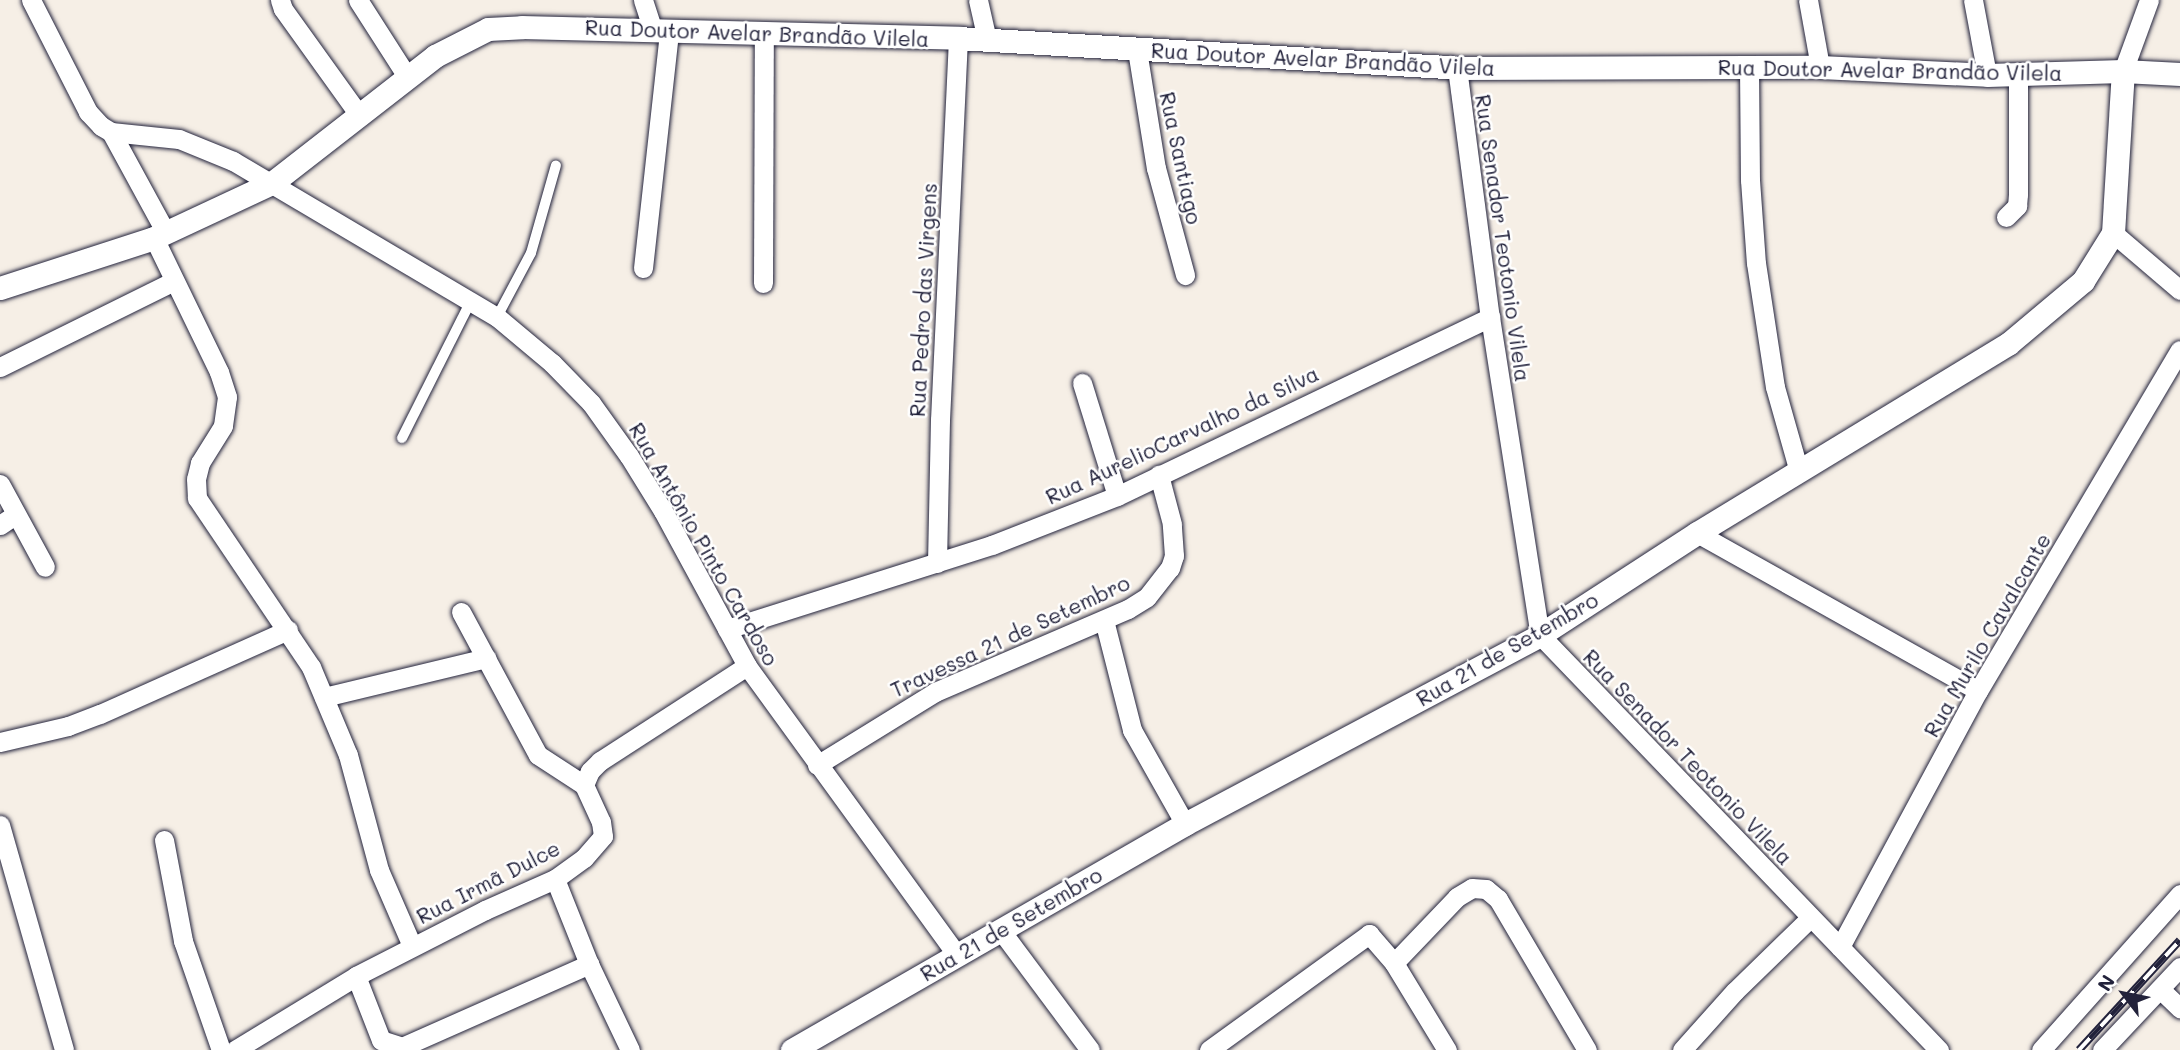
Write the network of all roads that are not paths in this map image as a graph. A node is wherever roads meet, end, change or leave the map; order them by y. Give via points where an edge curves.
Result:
1 (31, 0) edge
2 (280, 0) edge
3 (358, 0) edge
4 (643, 0) edge
5 (978, 0) edge
6 (1808, 0) edge
7 (1973, 0) edge
8 (2149, 0) edge
9 (661, 31) junction
10 (764, 33) junction
11 (958, 38) junction
12 (987, 40) junction
13 (1138, 50) junction
14 (1749, 67) junction
15 (1820, 67) junction
16 (1457, 68) junction
17 (2123, 71) junction
18 (2018, 74) junction
19 (2180, 74) edge
20 (1987, 75) junction
21 (408, 78) junction
22 (360, 116) junction
23 (111, 132) junction
24 (556, 165) dead end
25 (272, 183) junction
26 (2006, 217) dead end
27 (2113, 233) junction
28 (160, 236) junction
29 (643, 268) dead end
30 (1185, 275) dead end
31 (174, 281) junction
32 (762, 283) dead end
33 (0, 288) edge
34 (2180, 290) edge
35 (471, 301) junction
36 (496, 317) junction
37 (1490, 317) junction
38 (2180, 350) edge
39 (0, 367) edge
40 (1082, 383) dead end
41 (402, 438) dead end
42 (1798, 472) junction
43 (1159, 475) junction
44 (0, 484) edge
45 (1117, 496) junction
46 (8, 520) edge
47 (1697, 533) junction
48 (937, 563) junction
49 (45, 567) dead end
50 (461, 612) dead end
51 (1104, 621) junction
52 (727, 629) junction
53 (288, 630) junction
54 (1541, 635) junction
55 (486, 657) junction
56 (747, 666) junction
57 (1978, 691) junction
58 (324, 697) junction
59 (0, 742) edge
60 (817, 765) junction
61 (584, 785) junction
62 (1185, 824) junction
63 (0, 825) edge
64 (164, 841) dead end
65 (555, 879) junction
66 (2180, 894) edge
67 (1810, 918) junction
68 (1002, 932) junction
69 (412, 946) junction
70 (1840, 947) junction
71 (957, 955) junction
72 (1394, 963) junction
73 (589, 964) junction
74 (2180, 967) edge
75 (356, 976) junction
76 (2160, 989) junction
77 (2180, 1008) edge
78 (64, 1050) edge
79 (220, 1050) edge
80 (234, 1050) edge
81 (629, 1050) edge
82 (792, 1050) edge
83 (1090, 1050) edge
84 (1209, 1050) edge
85 (1447, 1050) edge
86 (1587, 1050) edge
87 (1682, 1050) edge
88 (1939, 1050) edge
89 (2041, 1050) edge
90 (2102, 1050) edge

1 - 23 street via 88,113
2 - 22 street
3 - 21 street
4 - 9 street
5 - 12 street
6 - 15 street
7 - 20 street
8 - 17 street
9 - 10 street, Rua Doutor Avelar Brandão Vilela
9 - 21 street, Rua Doutor Avelar Brandão Vilela via 488,29 435,56
9 - 29 street
10 - 11 street, Rua Doutor Avelar Brandão Vilela
10 - 32 street
11 - 12 street, Rua Doutor Avelar Brandão Vilela
11 - 48 street, Rua Pedro das Virgens
12 - 13 street, Rua Doutor Avelar Brandão Vilela
13 - 16 street, Rua Doutor Avelar Brandão Vilela
13 - 30 street, Rua Santiago via 1156,168
14 - 15 street, Rua Doutor Avelar Brandão Vilela
14 - 16 street, Rua Doutor Avelar Brandão Vilela
14 - 42 street via 1756,263 1775,387
15 - 20 street, Rua Doutor Avelar Brandão Vilela
16 - 37 street, Rua Senador Teotonio Vilela
17 - 18 street, Rua Doutor Avelar Brandão Vilela
17 - 19 street, Rua Doutor Avelar Brandão Vilela
17 - 27 street, Rua 21 de Setembro
18 - 20 street, Rua Doutor Avelar Brandão Vilela
18 - 26 street via 2017,206
21 - 22 street, Rua Doutor Avelar Brandão Vilela
22 - 25 street, Rua Doutor Avelar Brandão Vilela
23 - 25 street, Rua Antônio Pinto Cardoso via 179,139
23 - 28 street
24 - 36 lane via 531,253
25 - 28 street, Rua Doutor Avelar Brandão Vilela
25 - 35 street, Rua Antônio Pinto Cardoso
27 - 34 street
27 - 42 street, Rua 21 de Setembro via 2083,281 2017,337
28 - 31 street
28 - 33 street, Rua Doutor Avelar Brandão Vilela
31 - 39 street
31 - 53 street via 227,397 223,426 200,463 197,498
35 - 36 street, Rua Antônio Pinto Cardoso
35 - 41 lane
36 - 52 street, Rua Antônio Pinto Cardoso via 592,403 663,511
37 - 43 street, Rua AurelioCarvalho da Silva
37 - 54 street, Rua Senador Teotonio Vilela
38 - 57 street, Rua Murilo Cavalcante
40 - 45 street
42 - 47 street, Rua 21 de Setembro
43 - 45 street, Rua AurelioCarvalho da Silva
43 - 51 street, Travessa 21 de Setembro via 1175,543 1170,568 1147,597
44 - 46 street
45 - 48 street, Rua AurelioCarvalho da Silva
46 - 49 street
47 - 54 street, Rua 21 de Setembro
47 - 57 street
48 - 52 street, Rua AurelioCarvalho da Silva
50 - 55 street
51 - 60 street, Travessa 21 de Setembro via 935,692
51 - 62 street via 1132,730
52 - 56 street, Rua Antônio Pinto Cardoso
53 - 58 street
53 - 59 street via 89,718
54 - 62 street, Rua 21 de Setembro
54 - 67 street, Rua Senador Teotonio Vilela
55 - 58 street
55 - 61 street via 538,755
56 - 60 street, Rua Antônio Pinto Cardoso
56 - 61 street via 600,761
57 - 70 street, Rua Murilo Cavalcante
58 - 69 street via 348,755 379,870
60 - 71 street, Rua Antônio Pinto Cardoso
61 - 65 street, Rua Irmã Dulce via 603,836 591,852
62 - 68 street, Rua 21 de Setembro
63 - 78 street
64 - 79 street via 183,941
65 - 69 street, Rua Irmã Dulce
65 - 73 street
66 - 89 street
67 - 70 street, Rua Senador Teotonio Vilela
67 - 87 street
68 - 71 street, Rua 21 de Setembro
68 - 83 street
69 - 75 street, Rua Irmã Dulce
70 - 88 street, Rua Senador Teotonio Vilela
71 - 82 street, Rua 21 de Setembro
72 - 84 street via 1369,934
72 - 85 street
72 - 86 street via 1457,897 1472,888 1486,889 1498,899
73 - 75 street via 402,1047 381,1040
73 - 81 street
74 - 76 street
75 - 80 street, Rua Irmã Dulce
76 - 77 street
76 - 90 street

